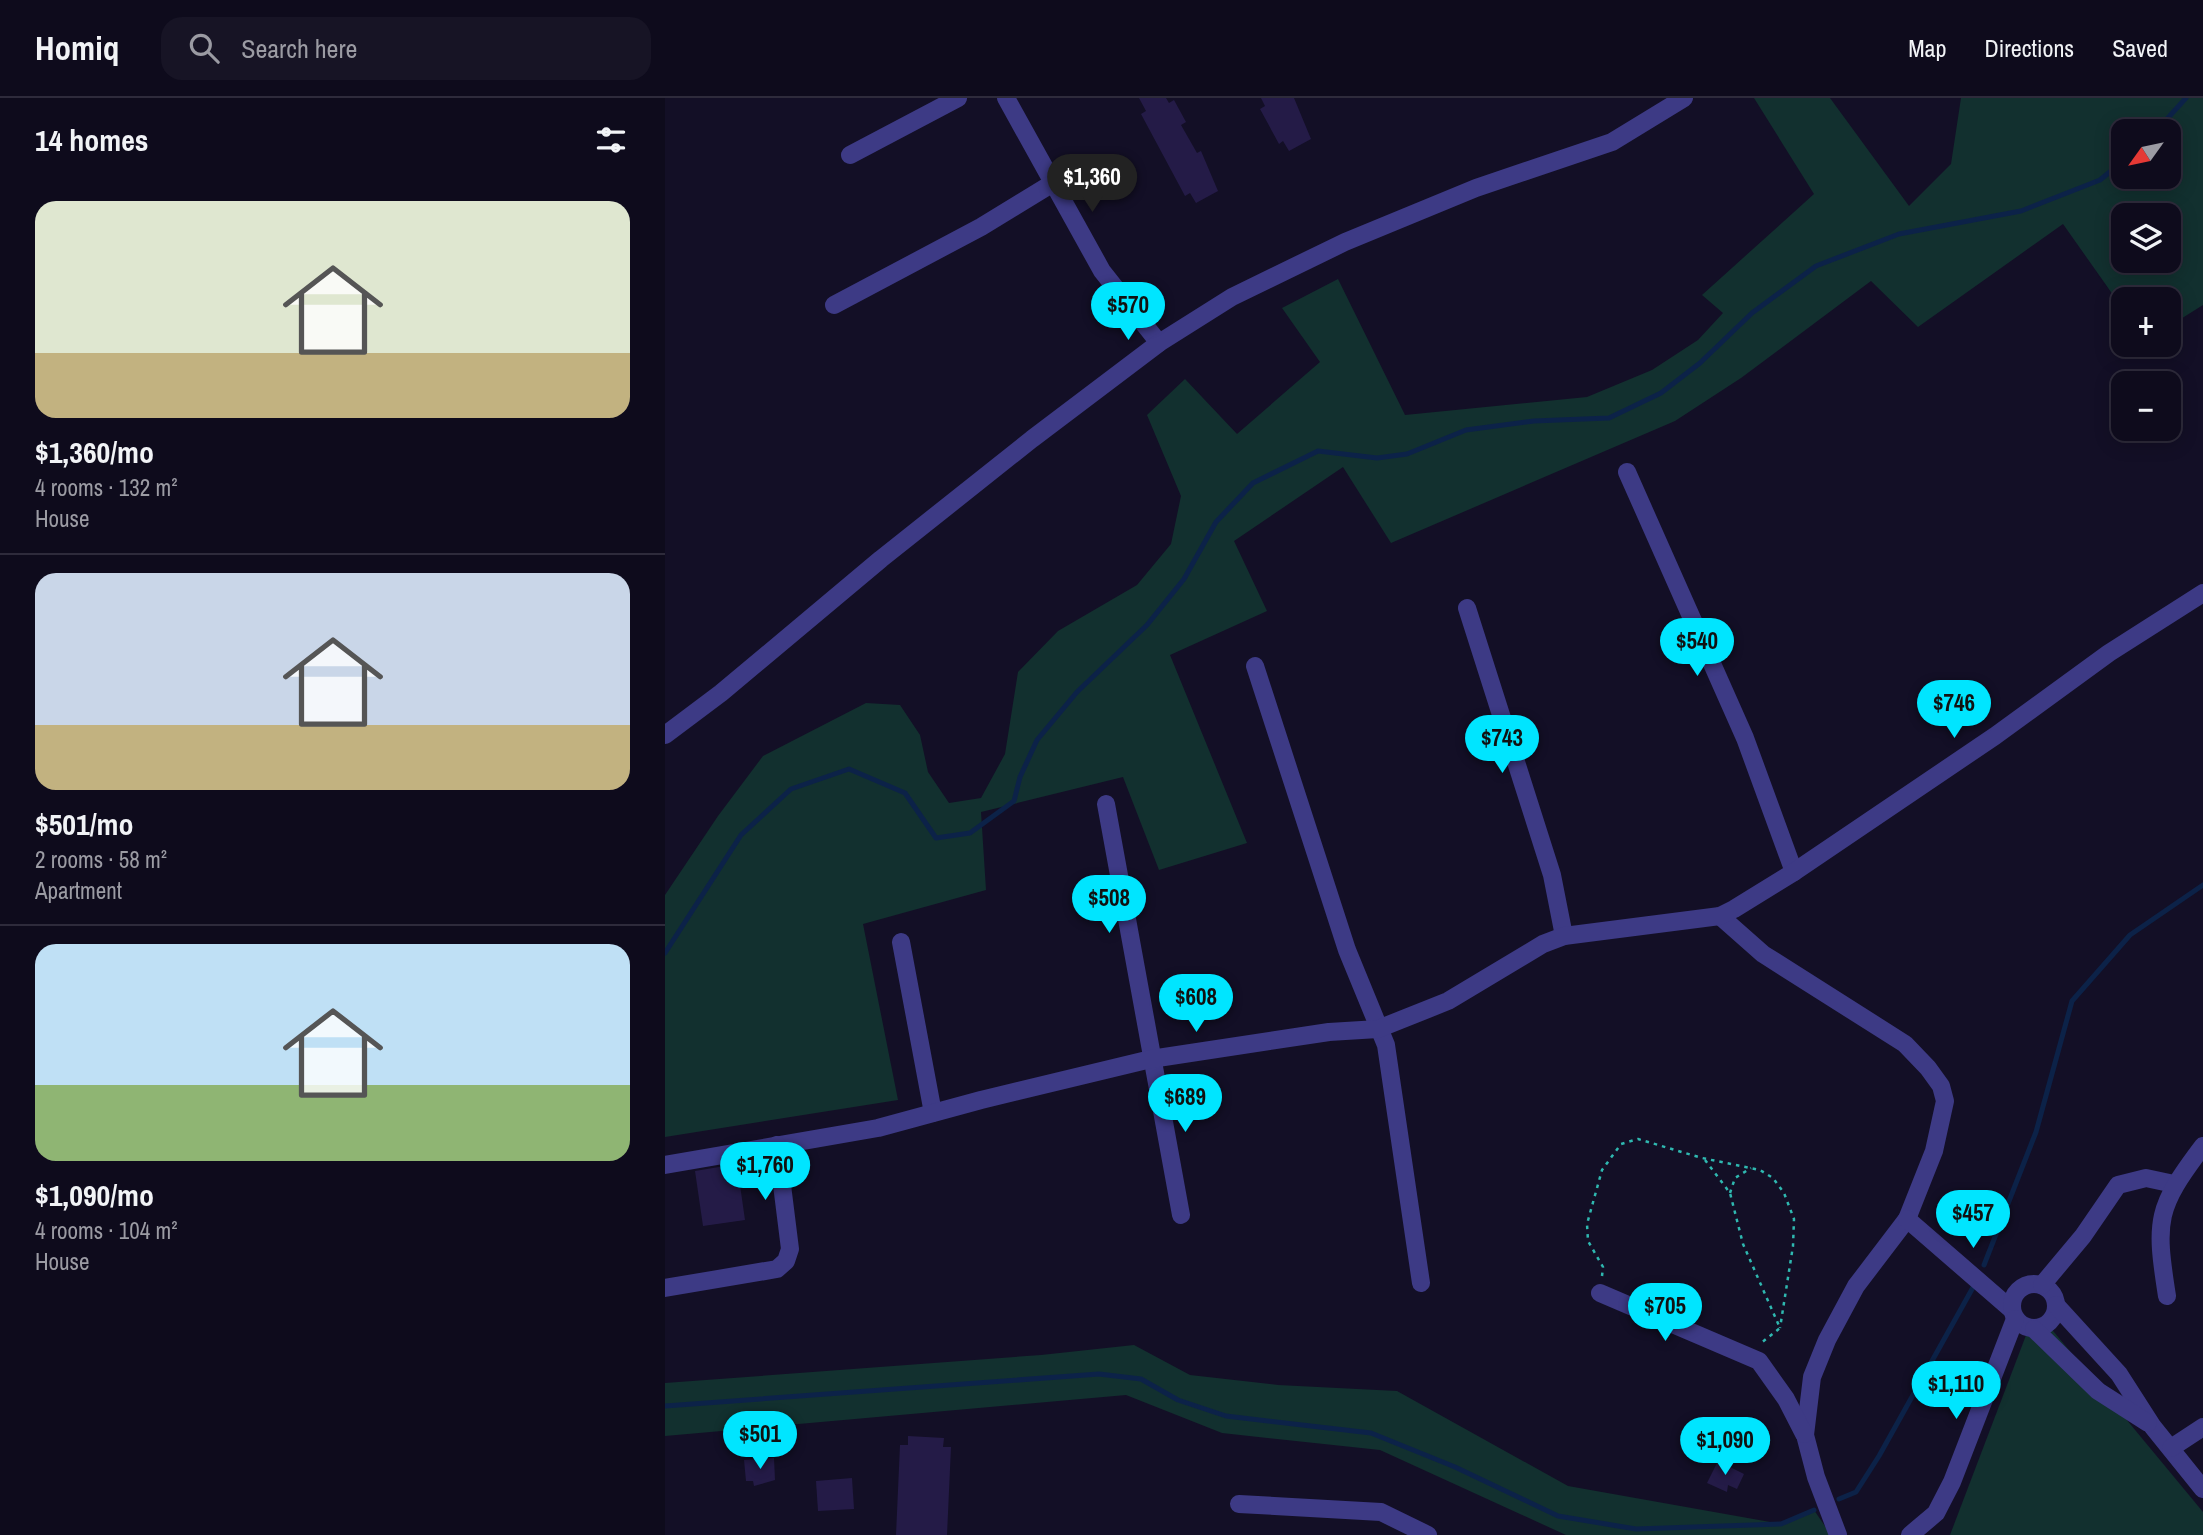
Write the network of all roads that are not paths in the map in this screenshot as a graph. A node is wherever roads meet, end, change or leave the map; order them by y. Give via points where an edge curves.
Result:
1 (958, 98) edge
2 (1006, 98) edge
3 (1684, 98) edge
4 (850, 155) dead end
5 (1053, 183) junction
6 (834, 304) dead end
7 (1159, 343) junction
8 (1627, 472) dead end
9 (2203, 593) edge
10 (1467, 608) dead end
11 (1255, 666) dead end
12 (665, 735) edge
13 (1105, 804) dead end
14 (1794, 872) junction
15 (1720, 916) junction
16 (1564, 936) junction
17 (901, 943) dead end
18 (1378, 1029) junction
19 (1151, 1059) junction
20 (933, 1113) junction
21 (777, 1145) junction
22 (2203, 1146) edge
23 (665, 1164) edge
24 (2174, 1184) junction
25 (1181, 1215) dead end
26 (1907, 1219) junction
27 (1421, 1283) dead end
28 (2042, 1285) junction
29 (665, 1288) edge
30 (1600, 1293) road end
31 (2167, 1296) dead end
32 (2056, 1305) junction
33 (2014, 1315) junction
34 (2034, 1329) junction
35 (2154, 1427) junction
36 (2203, 1427) edge
37 (1805, 1436) junction
38 (2171, 1448) junction
39 (2203, 1489) edge
40 (1239, 1504) dead end
41 (1428, 1535) edge
42 (1838, 1535) edge
43 (1910, 1535) edge

1 - 4 street
2 - 5 street
3 - 7 street via 1612,142 1476,188 1345,242 1232,297
5 - 6 street via 981,227
5 - 7 street via 1102,271
7 - 12 street via 1032,439
8 - 14 street via 1745,738
9 - 14 street
10 - 16 street via 1548,862
11 - 18 street via 1347,950
13 - 19 street
14 - 15 street
15 - 16 street
15 - 26 street via 1763,954 1905,1044 1941,1086 1943,1121
16 - 18 street via 1448,1001
17 - 20 street
18 - 19 street
18 - 27 street via 1394,1083
19 - 20 street
19 - 25 street
20 - 21 street via 878,1128
21 - 23 street
21 - 29 street via 790,1249 786,1261 777,1269
22 - 24 street
24 - 28 street via 2146,1178 2118,1185
24 - 31 street via 2161,1219 2159,1242
26 - 33 street
26 - 37 street via 1856,1286 1826,1340 1812,1377
28 - 32 street via 2050,1290
28 - 33 street via 2023,1286 2016,1292
30 - 37 street via 1759,1361
32 - 34 street via 2052,1319
32 - 35 street via 2119,1374
33 - 34 street
33 - 43 street via 1952,1482 1936,1513
34 - 35 street via 2098,1391
35 - 38 street
36 - 38 street
37 - 42 street
38 - 39 street
40 - 41 street via 1381,1512

